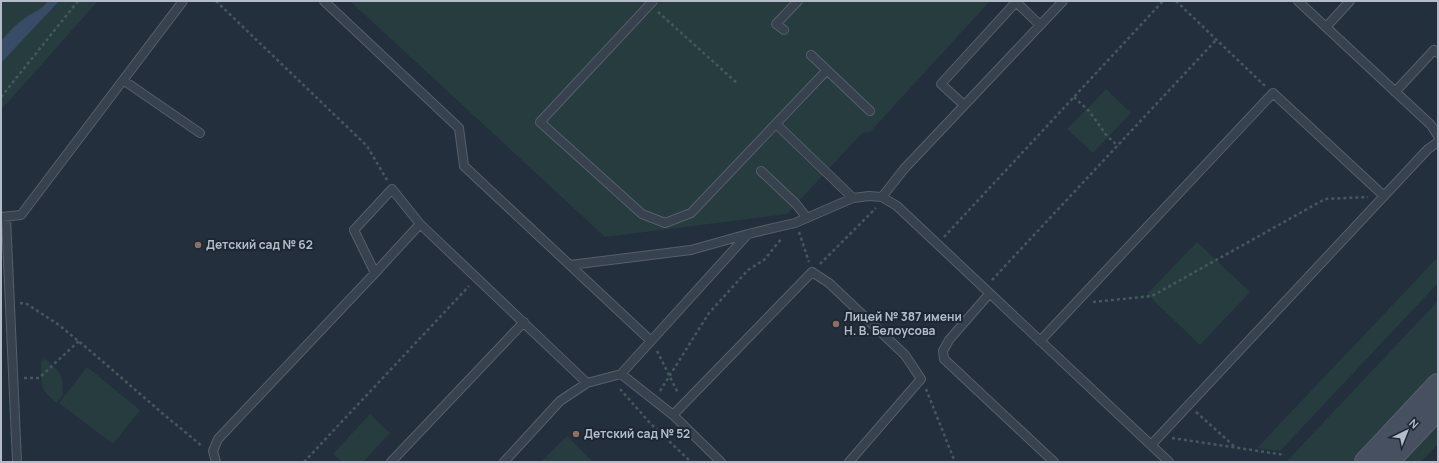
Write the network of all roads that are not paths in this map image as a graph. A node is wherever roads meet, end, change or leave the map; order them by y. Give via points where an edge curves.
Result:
1 (183, 1) edge
2 (324, 1) edge
3 (798, 1) edge
4 (1063, 1) edge
5 (1298, 1) edge
6 (1350, 1) edge
7 (652, 3) edge
8 (1040, 25) junction
9 (1326, 27) junction
10 (784, 30) dead end
11 (1438, 53) edge
12 (811, 55) dead end
13 (827, 70) junction
14 (124, 80) junction
15 (1395, 92) junction
16 (964, 105) junction
17 (870, 110) dead end
18 (776, 124) junction
19 (200, 133) dead end
20 (1438, 136) edge
21 (1438, 142) edge
22 (761, 171) dead end
23 (1384, 196) junction
24 (882, 197) junction
25 (853, 198) junction
26 (3, 217) edge
27 (807, 218) junction
28 (420, 224) junction
29 (748, 234) junction
30 (570, 265) junction
31 (375, 273) junction
32 (986, 292) junction
33 (524, 322) junction
34 (651, 341) junction
35 (1040, 341) junction
36 (621, 374) junction
37 (587, 383) junction
38 (1438, 385) edge
39 (1438, 408) edge
40 (673, 416) junction
41 (1152, 444) junction
42 (17, 462) edge
43 (216, 462) edge
44 (392, 462) edge
45 (504, 462) edge
46 (721, 462) edge
47 (849, 462) edge
48 (1054, 462) edge
49 (1169, 462) edge
50 (1366, 462) edge
51 (1387, 462) edge

1 - 14 lane
2 - 30 lane via 459,128 464,166
3 - 10 lane via 776,24
4 - 8 lane
5 - 9 lane
6 - 9 lane
7 - 18 lane via 540,122 642,214 665,223 691,213
8 - 16 lane
8 - 16 lane via 1016,2 941,84
9 - 15 lane
11 - 15 lane via 1434,50
12 - 13 lane
13 - 17 lane
13 - 18 lane
14 - 19 lane
14 - 26 lane via 21,215
15 - 20 lane via 1431,125
16 - 24 lane via 904,169
18 - 25 lane
21 - 23 lane via 1428,149
22 - 27 lane
23 - 35 lane via 1272,93
23 - 41 lane
24 - 25 lane
24 - 32 lane via 897,206
25 - 27 lane
26 - 42 lane via 10,303
27 - 29 lane
28 - 31 lane
28 - 31 lane via 392,189 354,230
28 - 33 lane
29 - 30 lane via 691,250
29 - 34 lane
30 - 34 lane
31 - 43 lane via 218,439 213,451
32 - 35 lane
32 - 48 lane via 949,340 943,351 944,359
33 - 37 lane
33 - 44 lane
34 - 36 lane
35 - 41 lane
36 - 37 lane
36 - 40 lane
37 - 45 lane via 560,401
38 - 50 main road
39 - 51 main road
40 - 46 lane
40 - 47 lane via 812,272 829,283 905,355 922,379
41 - 49 lane

